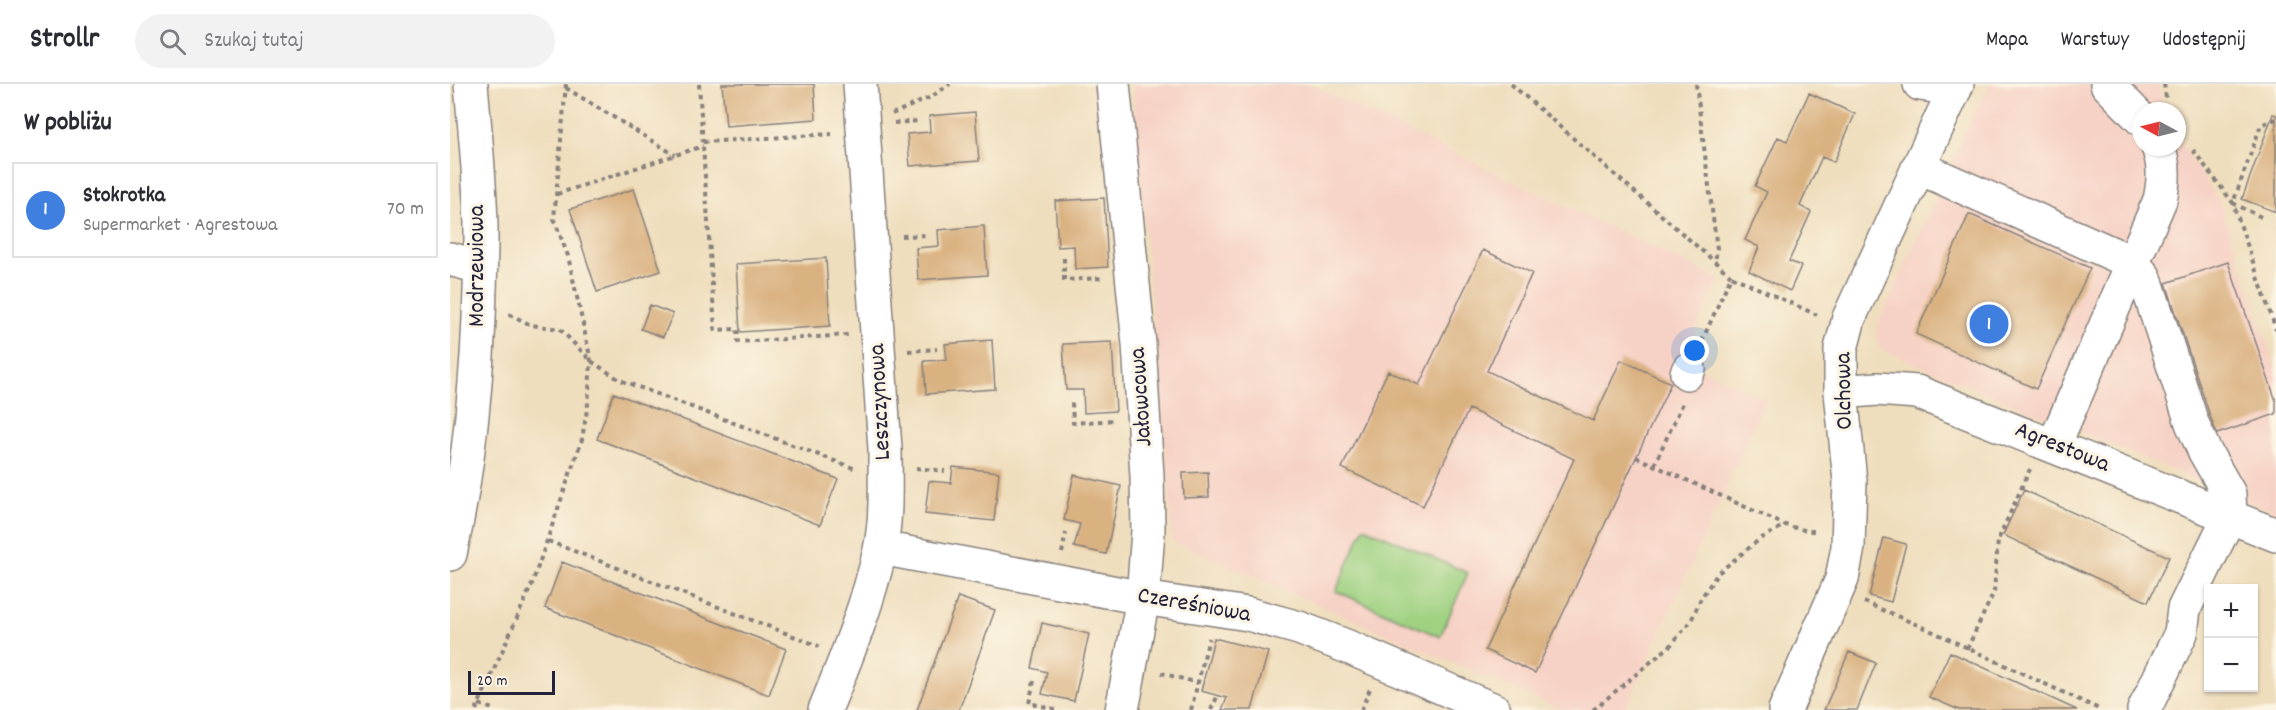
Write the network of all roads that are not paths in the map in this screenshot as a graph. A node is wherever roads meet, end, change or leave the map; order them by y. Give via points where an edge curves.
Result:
1 (471, 84) edge
2 (860, 84) edge
3 (1113, 84) edge
4 (1920, 84) edge
5 (2107, 84) edge
6 (1956, 86) edge
7 (2132, 110) edge
8 (2162, 156) edge
9 (1918, 167) junction
10 (465, 263) edge
11 (2133, 263) junction
12 (1841, 392) junction
13 (2043, 455) junction
14 (2230, 515) junction
15 (2276, 535) edge
16 (881, 548) junction
17 (450, 554) edge
18 (1143, 598) junction
19 (825, 710) edge
20 (1122, 710) edge
21 (1494, 710) edge
22 (1785, 710) edge
23 (2144, 710) edge

1 - 10 street, Modrzewiowa via 481,224
2 - 16 street, Leszczynowa via 885,449
3 - 18 street, Jałowcowa via 1145,425 1148,531
4 - 6 street
5 - 7 street
6 - 9 street, Olchowa
8 - 11 street via 2164,181 2160,200
9 - 11 street
9 - 12 street, Olchowa via 1850,318 1841,349
10 - 17 street, Modrzewiowa via 475,376 467,456
11 - 13 street
11 - 14 street via 2145,278 2192,423 2229,494
12 - 13 street, Agrestowa via 1917,392
12 - 22 street, Olchowa via 1850,481 1848,547 1842,579
13 - 14 street, Agrestowa
14 - 15 street, Agrestowa
14 - 23 street via 2184,609 2181,633
16 - 18 street, Czereśniowa
16 - 19 street, Leszczynowa via 855,634
18 - 20 street, Jałowcowa
18 - 21 street, Czereśniowa via 1248,614 1299,628

